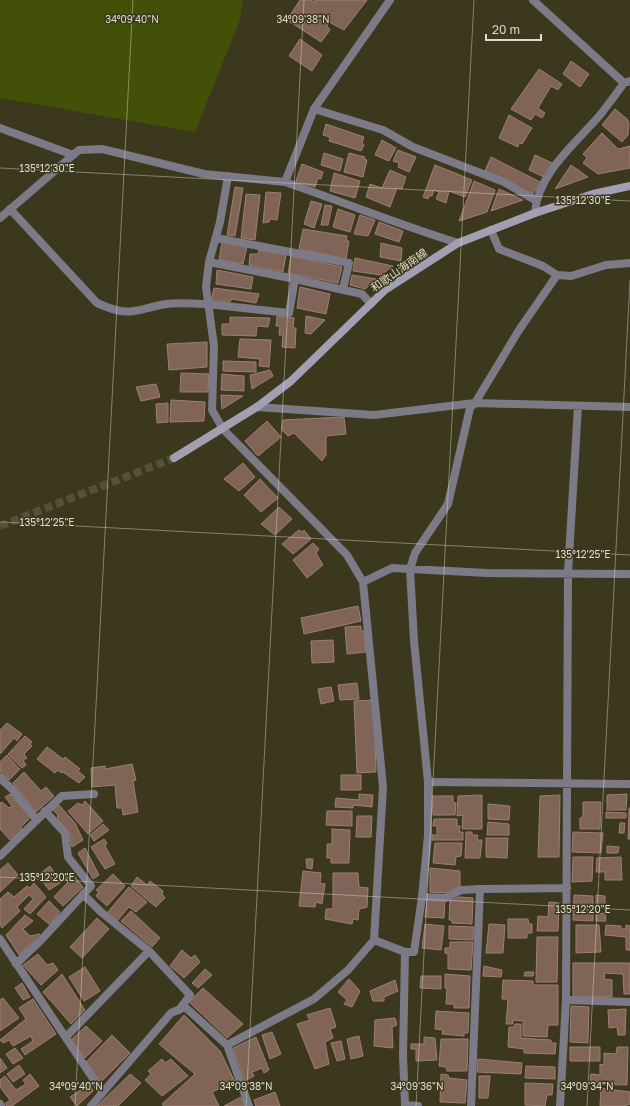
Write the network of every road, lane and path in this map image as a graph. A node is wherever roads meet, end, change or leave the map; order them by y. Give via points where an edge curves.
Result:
1 (390, 0) edge
2 (533, 0) edge
3 (627, 82) edge
4 (314, 110) junction
5 (0, 128) edge
6 (73, 155) junction
7 (228, 176) junction
8 (285, 182) junction
9 (630, 186) edge
10 (536, 200) junction
11 (10, 209) junction
12 (535, 213) junction
13 (0, 218) edge
14 (491, 230) junction
15 (216, 238) junction
16 (458, 243) junction
17 (209, 262) junction
18 (630, 263) edge
19 (557, 275) junction
20 (295, 279) junction
21 (343, 289) junction
22 (207, 304) junction
23 (371, 304) junction
24 (475, 403) junction
25 (578, 406) junction
26 (257, 407) junction
27 (630, 407) edge
28 (223, 429) junction
29 (174, 458) tunnel mouth
30 (410, 568) junction
31 (568, 573) junction
32 (630, 574) edge
33 (362, 582) junction
34 (0, 778) edge
35 (428, 782) junction
36 (568, 783) junction
37 (630, 784) edge
38 (94, 794) dead end
39 (41, 816) junction
40 (0, 856) edge
41 (567, 888) junction
42 (480, 889) junction
43 (83, 894) junction
44 (422, 897) junction
45 (0, 939) edge
46 (374, 940) junction
47 (150, 951) junction
48 (406, 952) junction
49 (16, 964) junction
50 (566, 1000) junction
51 (630, 1002) edge
52 (178, 1010) junction
53 (66, 1037) junction
54 (226, 1045) junction
55 (102, 1092) junction
56 (91, 1106) edge
57 (249, 1106) edge
58 (405, 1106) edge
59 (418, 1106) edge
60 (471, 1106) edge
61 (560, 1106) edge

1 - 4 street
2 - 3 street
3 - 10 street via 570,146 540,188
4 - 8 street
4 - 10 street via 383,130 413,147 504,182
5 - 6 street
6 - 7 street via 79,150 102,149 204,174
6 - 11 street
7 - 8 street
7 - 15 street
8 - 16 street
9 - 12 main road, 和歌山海南線 via 593,194
10 - 12 street
11 - 13 street
11 - 22 street via 97,303 114,311 127,313 168,304
12 - 14 main road, 和歌山海南線
14 - 16 main road, 和歌山海南線
14 - 19 street via 499,249 543,266
15 - 17 street
15 - 21 street via 349,263
16 - 23 main road, 和歌山海南線 via 385,290
17 - 20 street
17 - 22 street
18 - 19 street via 606,265 571,276
19 - 24 street via 519,330
20 - 21 street
20 - 22 street via 289,313
21 - 23 street via 362,294
22 - 28 street via 214,346 212,410
23 - 26 main road, 和歌山海南線 via 291,381
24 - 25 street
24 - 26 street via 374,415
24 - 30 street via 470,408 448,504 415,553
25 - 27 street
25 - 31 street
26 - 28 main road, 和歌山海南線
28 - 29 main road, 和歌山海南線
28 - 33 street via 347,555
30 - 31 street via 487,573
30 - 33 street via 392,568
30 - 35 street via 414,642
31 - 32 street
31 - 36 street
33 - 46 street via 383,787
34 - 39 street
35 - 36 street
35 - 44 street via 428,836
36 - 37 street
36 - 41 street
38 - 39 street via 62,796
39 - 40 street
39 - 43 street via 65,833 68,857 91,886
41 - 42 street
41 - 50 street
42 - 44 street via 461,890 446,898
42 - 60 street
43 - 47 street via 101,912
43 - 49 street
44 - 48 street via 414,952
45 - 49 street
46 - 48 street
46 - 54 street via 348,970 314,999
47 - 52 street via 190,995
47 - 53 street
48 - 58 street via 403,1055
49 - 53 street
50 - 51 street
50 - 61 street
52 - 54 street via 185,1007
52 - 55 street via 171,1013
53 - 55 street
54 - 57 street
55 - 56 street
58 - 59 street

